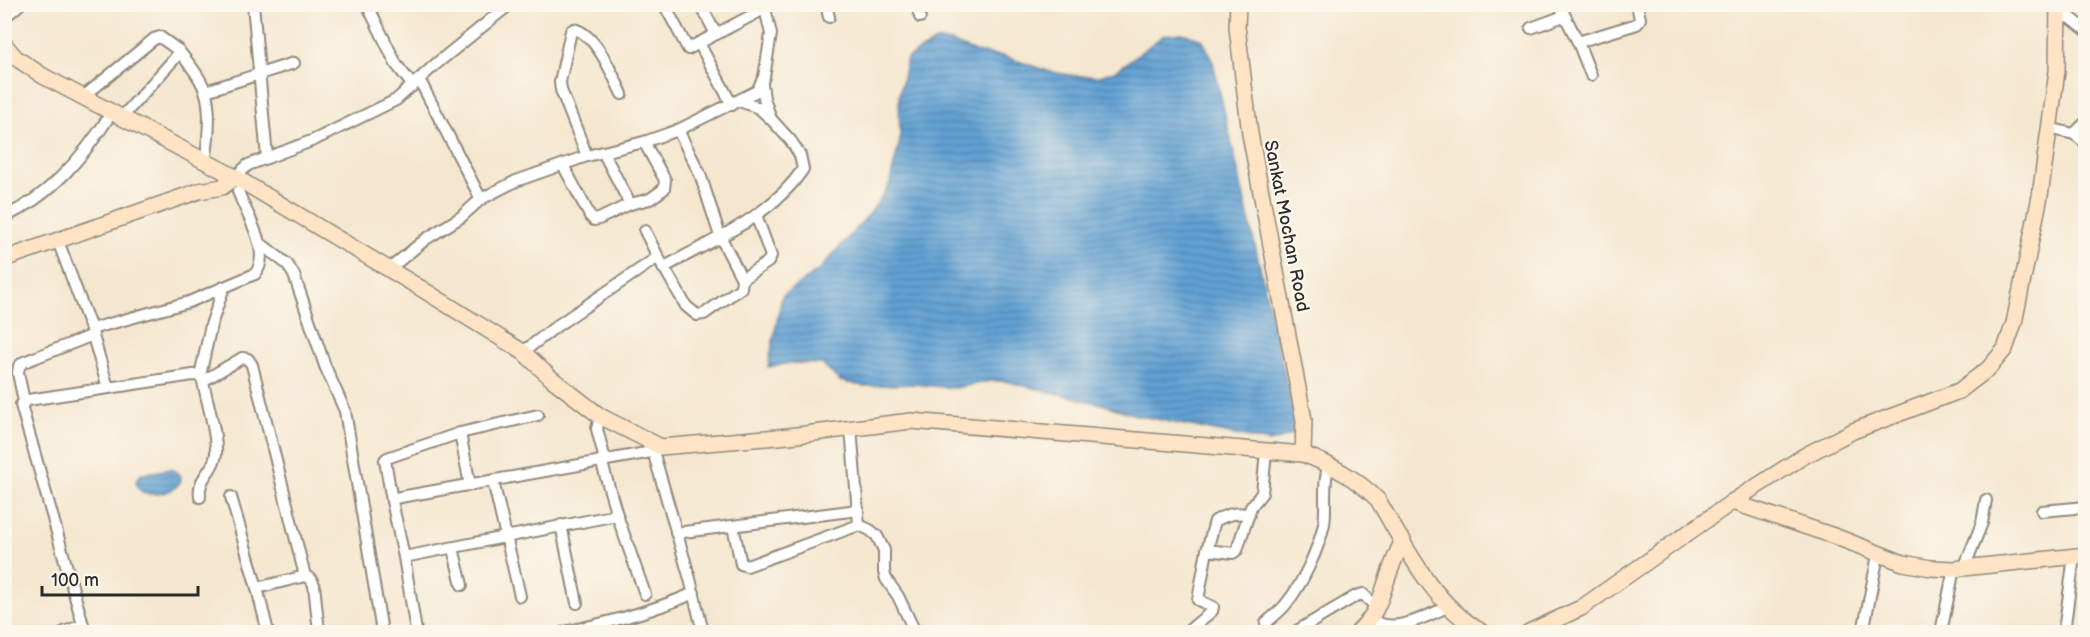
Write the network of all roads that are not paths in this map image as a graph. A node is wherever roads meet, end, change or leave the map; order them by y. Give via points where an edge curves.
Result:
1 (20, 4) edge
2 (253, 4) edge
3 (367, 4) edge
4 (510, 4) edge
5 (664, 4) edge
6 (700, 4) edge
7 (826, 4) edge
8 (917, 4) edge
9 (1238, 4) edge
10 (1559, 4) edge
11 (1637, 4) edge
12 (765, 6) edge
13 (2058, 10) edge
14 (1564, 16) junction
15 (829, 17) dead end
16 (920, 17) dead end
17 (4, 18) edge
18 (1531, 28) dead end
19 (2085, 30) edge
20 (716, 34) junction
21 (1578, 42) junction
22 (699, 43) junction
23 (5, 47) edge
24 (178, 50) junction
25 (294, 63) dead end
26 (259, 75) junction
27 (1591, 75) dead end
28 (416, 82) junction
29 (762, 84) junction
30 (206, 90) junction
31 (622, 94) dead end
32 (83, 97) junction
33 (735, 103) junction
34 (117, 115) junction
35 (771, 119) junction
36 (2085, 122) edge
37 (2048, 128) junction
38 (678, 130) junction
39 (2073, 134) junction
40 (644, 142) junction
41 (2085, 143) edge
42 (603, 152) junction
43 (587, 156) junction
44 (267, 158) junction
45 (205, 161) junction
46 (563, 165) junction
47 (241, 184) junction
48 (481, 199) junction
49 (630, 204) junction
50 (756, 214) junction
51 (4, 217) edge
52 (645, 231) dead end
53 (720, 236) junction
54 (58, 241) junction
55 (260, 243) junction
56 (658, 257) junction
57 (4, 259) edge
58 (663, 268) junction
59 (388, 270) junction
60 (742, 279) junction
61 (224, 287) junction
62 (92, 332) junction
63 (523, 352) junction
64 (202, 378) junction
65 (108, 388) junction
66 (24, 401) junction
67 (538, 415) dead end
68 (600, 416) junction
69 (851, 428) junction
70 (460, 433) junction
71 (657, 449) junction
72 (1266, 452) junction
73 (1303, 454) junction
74 (603, 460) junction
75 (1329, 464) junction
76 (493, 481) junction
77 (470, 485) junction
78 (200, 497) dead end
79 (231, 497) dead end
80 (1986, 500) dead end
81 (392, 501) junction
82 (1732, 502) junction
83 (2085, 507) edge
84 (858, 510) junction
85 (2042, 511) dead end
86 (617, 515) junction
87 (1249, 515) junction
88 (561, 525) junction
89 (859, 525) junction
90 (734, 526) junction
91 (676, 534) junction
92 (506, 537) junction
93 (1403, 540) junction
94 (453, 548) junction
95 (1207, 549) junction
96 (1878, 555) junction
97 (2080, 556) edge
98 (404, 557) junction
99 (1959, 569) junction
100 (305, 576) junction
101 (462, 585) dead end
102 (257, 588) junction
103 (694, 593) junction
104 (645, 594) dead end
105 (520, 596) dead end
106 (577, 603) dead end
107 (1449, 606) junction
108 (1374, 613) junction
109 (1266, 623) dead end
110 (84, 629) edge
111 (416, 631) dead end
112 (914, 632) edge
113 (64, 633) edge
114 (268, 633) edge
115 (319, 633) edge
116 (382, 633) edge
117 (564, 633) edge
118 (703, 633) edge
119 (1187, 633) edge
120 (1294, 633) edge
121 (1358, 633) edge
122 (1482, 633) edge
123 (1530, 633) edge
124 (1863, 633) edge
125 (1941, 633) edge
126 (2064, 633) edge

1 - 17 street
2 - 26 street
3 - 28 street via 396,64
4 - 28 street
5 - 22 street via 688,49
6 - 20 street
7 - 15 street
8 - 16 street
9 - 73 main road, Sankat Mochan Road via 1237,27 1250,134 1304,420
10 - 14 street
11 - 21 street via 1637,24
12 - 20 street
12 - 29 street via 771,34
13 - 19 street
13 - 37 main road via 2056,71
14 - 18 street
14 - 21 street
20 - 22 street
21 - 27 street
22 - 33 street
23 - 32 main road via 43,76
24 - 30 street
24 - 32 street via 160,37 154,39
24 - 34 street via 175,58
25 - 26 street
26 - 30 street
26 - 44 street
28 - 44 street via 396,100 314,141
28 - 48 street
29 - 33 street
29 - 35 street
30 - 45 street via 210,109
31 - 43 street via 593,41 574,28 560,82
32 - 34 main road
33 - 35 street via 759,108
33 - 38 street
34 - 45 main road
34 - 51 street via 41,195
35 - 50 street via 800,155 803,170
36 - 39 street
37 - 39 street
37 - 82 main road via 2025,278 2005,349 1988,369 1959,392 1853,431 1804,456
38 - 40 street
38 - 53 street via 700,174
39 - 41 street
40 - 42 street
40 - 49 street via 666,184 656,196
42 - 43 street
42 - 49 street
43 - 46 street
44 - 47 street via 248,165
45 - 47 main road
46 - 48 street via 516,181
46 - 49 street via 594,220
47 - 54 main road via 199,191
47 - 55 street
47 - 59 main road
48 - 59 street
50 - 53 street
50 - 60 street via 771,256
52 - 56 street
53 - 58 street
53 - 60 street
54 - 57 main road
54 - 62 street
55 - 61 street via 260,268
55 - 116 street via 287,264 294,275 345,411
56 - 58 street
56 - 63 street
58 - 60 street via 686,306 698,315 741,288
59 - 63 main road
61 - 62 street
61 - 64 street via 213,315
62 - 65 street
62 - 66 street via 19,366
63 - 68 main road
64 - 65 street via 193,375
64 - 78 street via 216,457 201,483
64 - 100 street via 242,358 252,365
65 - 66 street
66 - 110 street via 21,405
67 - 70 street
68 - 71 main road
68 - 74 street via 597,429
69 - 71 main road
69 - 72 main road via 912,421
69 - 84 street
70 - 77 street
70 - 81 street via 384,460
71 - 74 street
71 - 91 street
72 - 73 main road
72 - 87 street via 1262,493
73 - 75 main road
74 - 76 street
74 - 86 street
75 - 93 main road via 1378,500
75 - 109 street via 1319,541 1297,588 1286,605
76 - 77 street
76 - 92 street
77 - 81 street
79 - 102 street
80 - 99 street via 1982,523
81 - 98 street
82 - 96 main road
82 - 123 main road via 1581,608
83 - 85 street
84 - 89 street
84 - 90 street
86 - 88 street
86 - 104 street
87 - 95 street via 1234,513 1215,521
87 - 95 street via 1237,550 1233,553
88 - 92 street
88 - 106 street
89 - 90 street via 747,566 741,564
89 - 112 street via 877,536 884,550 886,579
90 - 91 street
91 - 103 street
92 - 94 street
92 - 105 street
93 - 107 main road via 1431,587
93 - 108 main road
94 - 98 street
94 - 101 street
95 - 119 street via 1198,600 1213,607
96 - 99 main road via 1931,568
96 - 124 street
97 - 99 main road
97 - 126 street
98 - 111 street
99 - 125 street
100 - 102 street
100 - 115 street via 314,585
102 - 114 street
103 - 117 street via 609,623
103 - 118 street
107 - 108 street via 1400,624 1381,625
107 - 122 main road
108 - 120 street via 1363,594
108 - 121 main road
110 - 113 street

